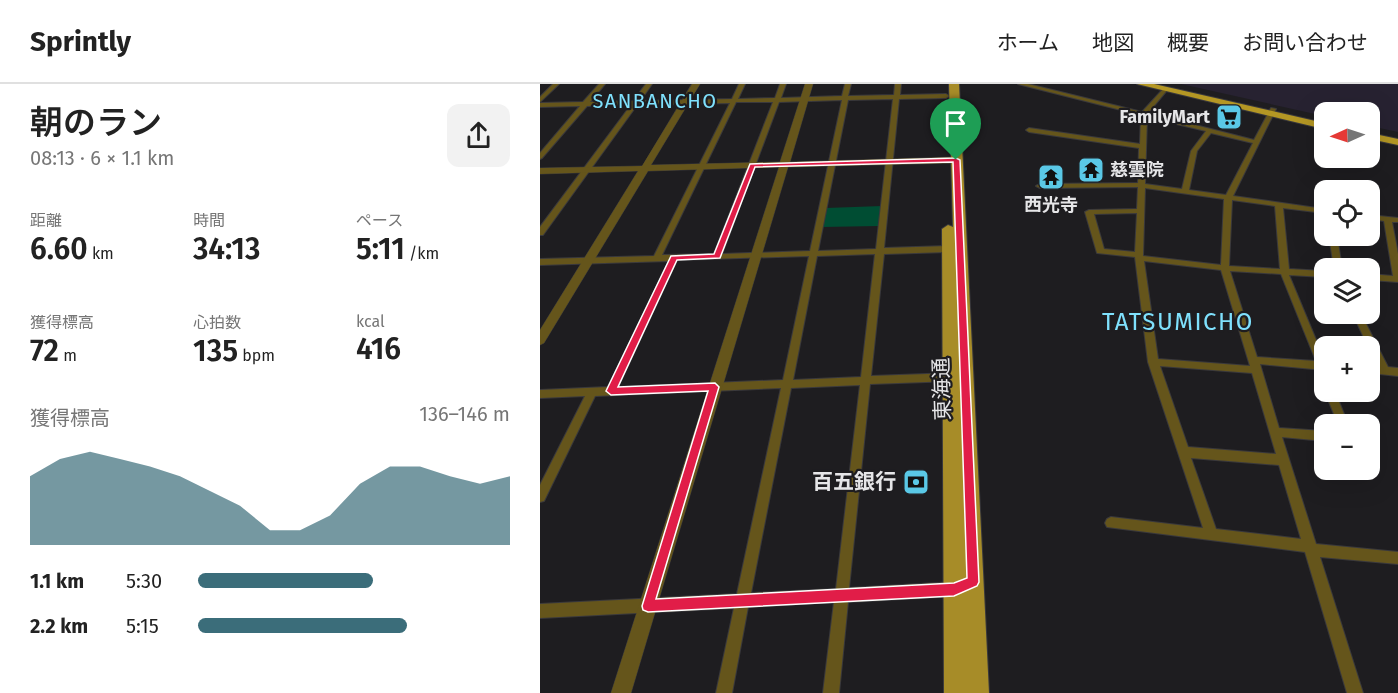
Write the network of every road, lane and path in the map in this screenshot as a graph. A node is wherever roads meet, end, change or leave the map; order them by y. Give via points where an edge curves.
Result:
1 (556, 84) edge
2 (602, 84) edge
3 (649, 84) edge
4 (696, 84) edge
5 (742, 84) edge
6 (783, 84) edge
7 (808, 84) edge
8 (848, 84) edge
9 (898, 84) edge
10 (1021, 84) edge
11 (1142, 84) edge
12 (1163, 87) edge
13 (948, 88) edge
14 (897, 97) junction
15 (845, 98) junction
16 (804, 99) junction
17 (540, 100) edge
18 (777, 100) junction
19 (734, 101) junction
20 (686, 102) junction
21 (635, 103) junction
22 (585, 104) junction
23 (540, 105) edge
24 (1272, 111) junction
25 (1144, 114) junction
26 (1314, 119) edge
27 (1314, 123) edge
28 (1029, 130) dead end
29 (1210, 130) junction
30 (1380, 133) edge
31 (1398, 137) edge
32 (1380, 138) edge
33 (1256, 142) junction
34 (1398, 142) edge
35 (1142, 146) junction
36 (540, 157) edge
37 (951, 160) junction
38 (890, 161) junction
39 (832, 163) junction
40 (784, 164) junction
41 (752, 165) junction
42 (702, 166) junction
43 (645, 168) junction
44 (587, 170) junction
45 (540, 171) edge
46 (1140, 185) junction
47 (1040, 186) dead end
48 (1185, 192) junction
49 (1227, 199) junction
50 (1279, 205) junction
51 (1314, 210) edge
52 (1140, 211) junction
53 (1380, 218) edge
54 (1388, 219) junction
55 (1398, 220) edge
56 (540, 233) edge
57 (948, 249) junction
58 (880, 251) junction
59 (814, 254) junction
60 (756, 255) junction
61 (717, 256) junction
62 (1139, 257) junction
63 (657, 258) junction
64 (674, 258) junction
65 (589, 260) junction
66 (540, 262) edge
67 (1225, 268) junction
68 (1284, 272) junction
69 (1314, 274) edge
70 (1380, 278) edge
71 (1398, 279) edge
72 (1362, 324) edge
73 (540, 340) edge
74 (1314, 345) edge
75 (1153, 362) junction
76 (1255, 365) junction
77 (1314, 365) edge
78 (1380, 370) edge
79 (1385, 371) junction
80 (1398, 372) edge
81 (957, 377) junction
82 (865, 381) junction
83 (788, 384) junction
84 (715, 387) junction
85 (611, 391) junction
86 (591, 392) junction
87 (540, 394) edge
88 (1275, 432) junction
89 (1314, 435) edge
90 (1184, 452) junction
91 (1284, 460) junction
92 (540, 497) edge
93 (1111, 523) dead end
94 (1212, 535) junction
95 (1311, 548) junction
96 (1398, 558) edge
97 (973, 582) junction
98 (954, 589) junction
99 (842, 595) junction
100 (743, 601) junction
101 (648, 606) junction
102 (542, 615) edge
103 (621, 693) edge
104 (724, 693) edge
105 (831, 693) edge
106 (956, 693) edge
107 (977, 693) edge
108 (1355, 693) edge

1 - 17 street
2 - 22 street
3 - 21 street
4 - 20 street
5 - 19 street
6 - 18 street
7 - 16 street
8 - 15 street
9 - 14 street
10 - 25 street
11 - 12 highway
12 - 24 highway
12 - 25 street
13 - 14 street
13 - 37 main road, 東海通
14 - 15 street
14 - 38 street
15 - 16 street
15 - 39 street
16 - 18 street
16 - 40 street
18 - 19 street
18 - 41 street
19 - 20 street
19 - 42 street
20 - 21 street
20 - 43 street
21 - 22 street
21 - 44 street
22 - 23 street
22 - 36 street
24 - 26 highway
24 - 27 highway
24 - 33 street
25 - 29 street
25 - 35 street
28 - 35 street
29 - 33 street
29 - 48 street via 1194,151
30 - 31 highway
32 - 34 highway
33 - 49 street
35 - 46 street
37 - 38 street
37 - 57 main road, 東海通
37 - 81 main road, 東海通
38 - 39 street
38 - 58 street
39 - 40 street
39 - 59 street
40 - 41 street
40 - 60 street
41 - 42 street
41 - 61 street
42 - 43 street
42 - 63 street
43 - 44 street
43 - 65 street
44 - 45 street
44 - 56 street
46 - 47 street
46 - 48 street
46 - 52 street
48 - 49 street
49 - 50 street
49 - 67 street
50 - 51 street
50 - 68 street
52 - 62 street
52 - 62 street via 1089,212 1100,251
53 - 54 street
54 - 55 street
54 - 71 street
57 - 58 street
57 - 81 main road, 東海通
58 - 59 street
58 - 82 street
59 - 60 street
59 - 83 street
60 - 61 street
60 - 84 street
61 - 64 street
62 - 67 street
62 - 75 street
63 - 64 street
63 - 65 street
64 - 85 street
65 - 66 street
65 - 73 street
67 - 68 street
67 - 76 street
68 - 69 street
68 - 74 street
70 - 71 street
72 - 79 street
75 - 76 street
75 - 90 street
76 - 77 street
76 - 88 street
78 - 79 street
79 - 80 street
81 - 82 street
81 - 97 main road, 東海通
81 - 98 main road, 東海通
82 - 83 street
82 - 99 street
83 - 84 street
83 - 100 street
84 - 85 street
84 - 101 street
85 - 86 street
86 - 87 street
86 - 92 street
88 - 89 street
88 - 91 street
90 - 91 street
90 - 94 street
91 - 95 street
93 - 94 street
94 - 95 street
95 - 96 street
95 - 108 street
97 - 98 street
97 - 107 main road, 東海通
98 - 99 street
98 - 106 main road, 東海通
99 - 100 street
99 - 105 street
100 - 101 street
100 - 104 street
101 - 102 street
101 - 103 street

